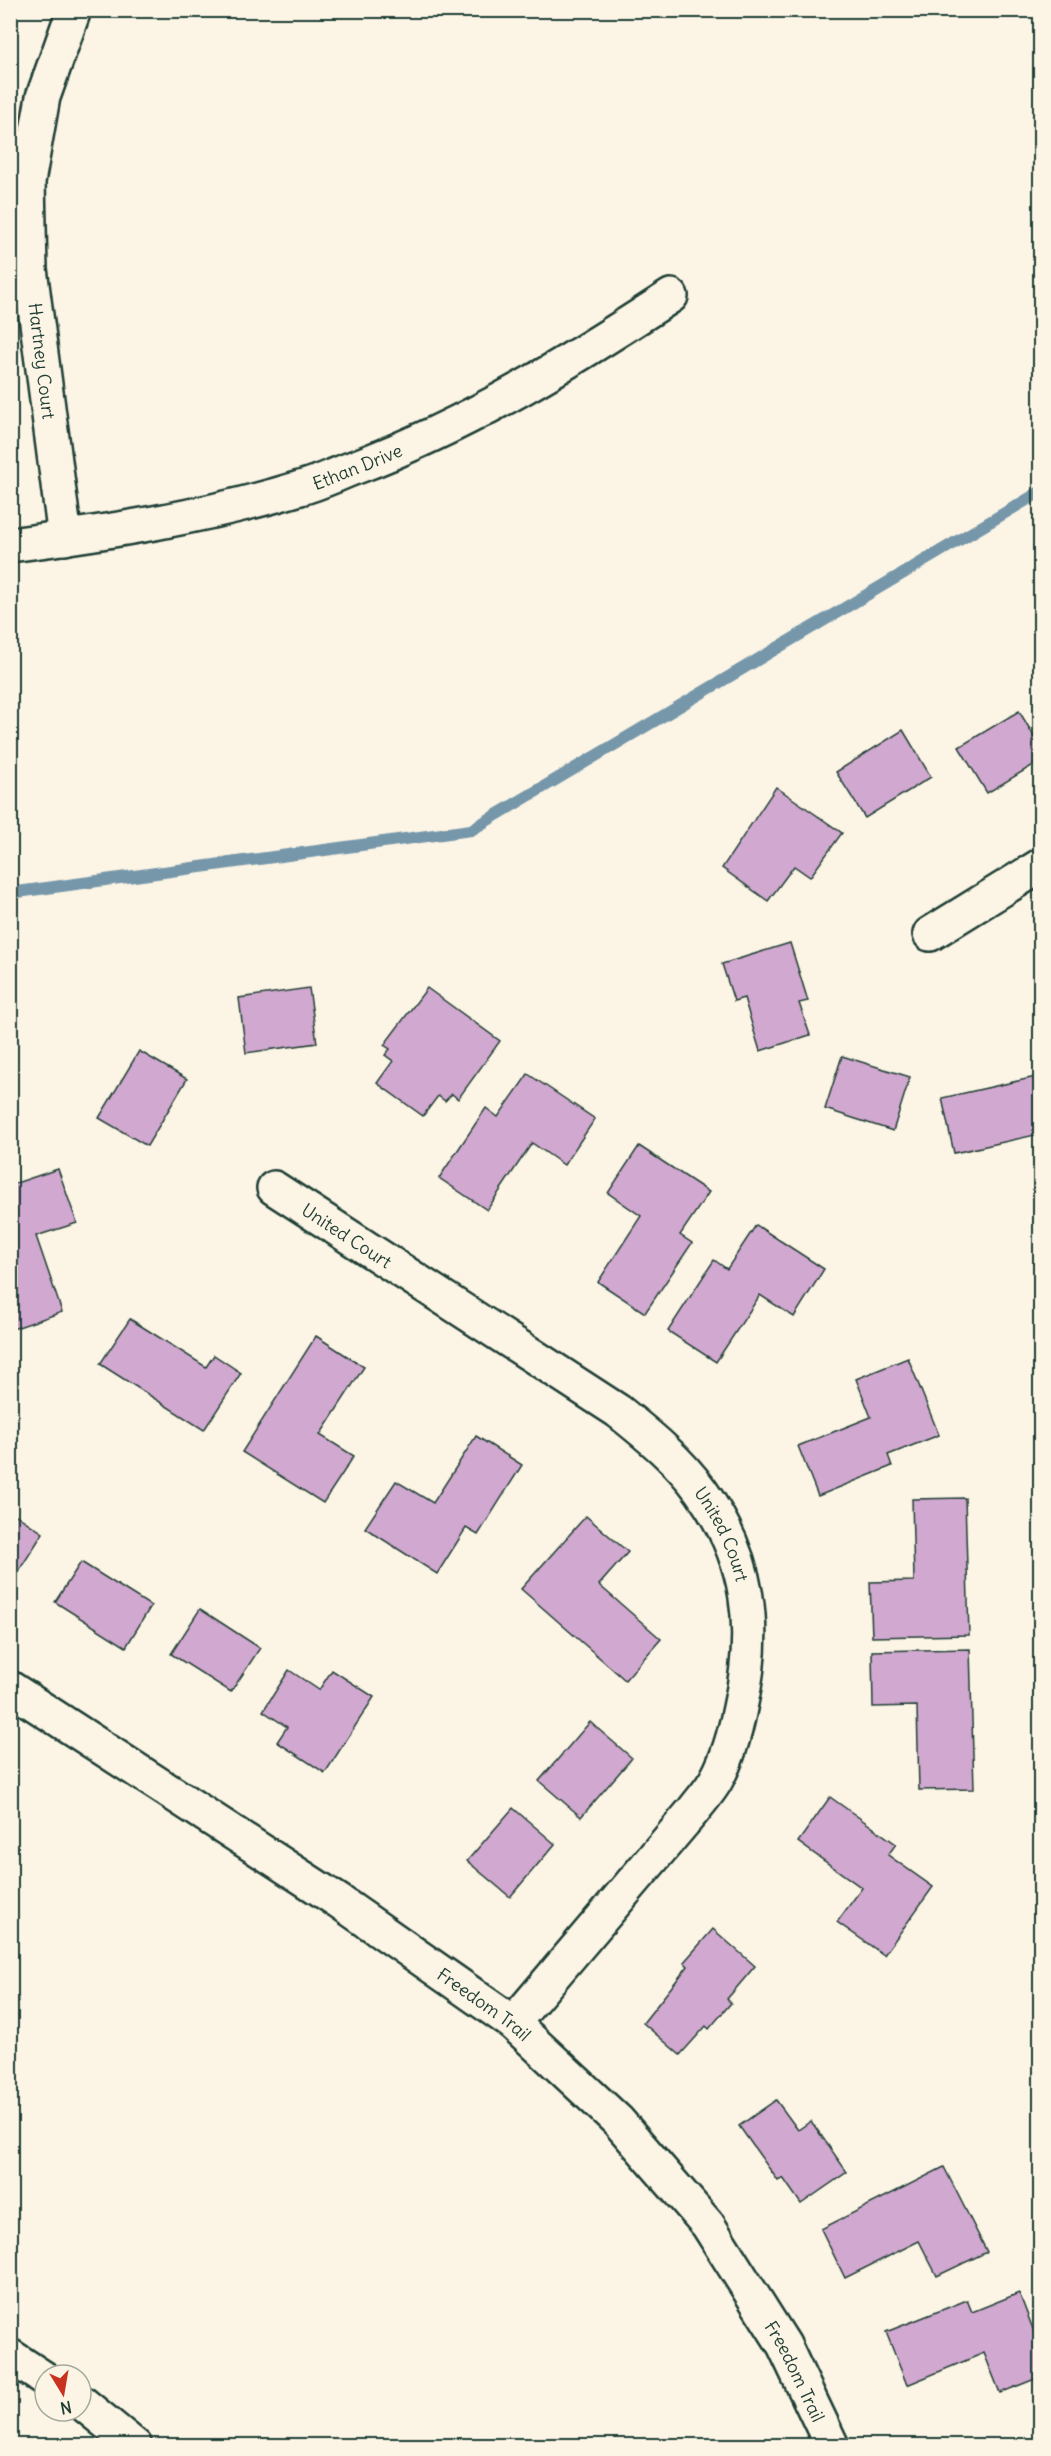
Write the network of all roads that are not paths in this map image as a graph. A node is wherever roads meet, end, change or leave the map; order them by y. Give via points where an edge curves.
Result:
1 (74, 10) edge
2 (671, 296) dead end
3 (65, 538) junction
4 (10, 545) edge
5 (1041, 866) edge
6 (930, 934) dead end
7 (274, 1188) dead end
8 (10, 1688) edge
9 (513, 2023) junction
10 (10, 2356) edge
11 (33, 2371) edge
12 (93, 2412) edge
13 (135, 2445) edge
14 (832, 2445) edge

1 - 3 street, Hartney Court via 42,97 28,182 30,269
2 - 3 street, Ethan Drive via 570,362 480,413 391,454 302,488 207,513
3 - 4 street, Ethan Drive
5 - 6 street
7 - 9 street, United Court via 618,1411 652,1439 700,1490 721,1522 737,1558 750,1633 749,1671 732,1744 717,1779
8 - 9 street, Freedom Trail via 340,1902
9 - 14 street, Freedom Trail via 618,2121 708,2225 784,2345
10 - 11 street
12 - 13 street

